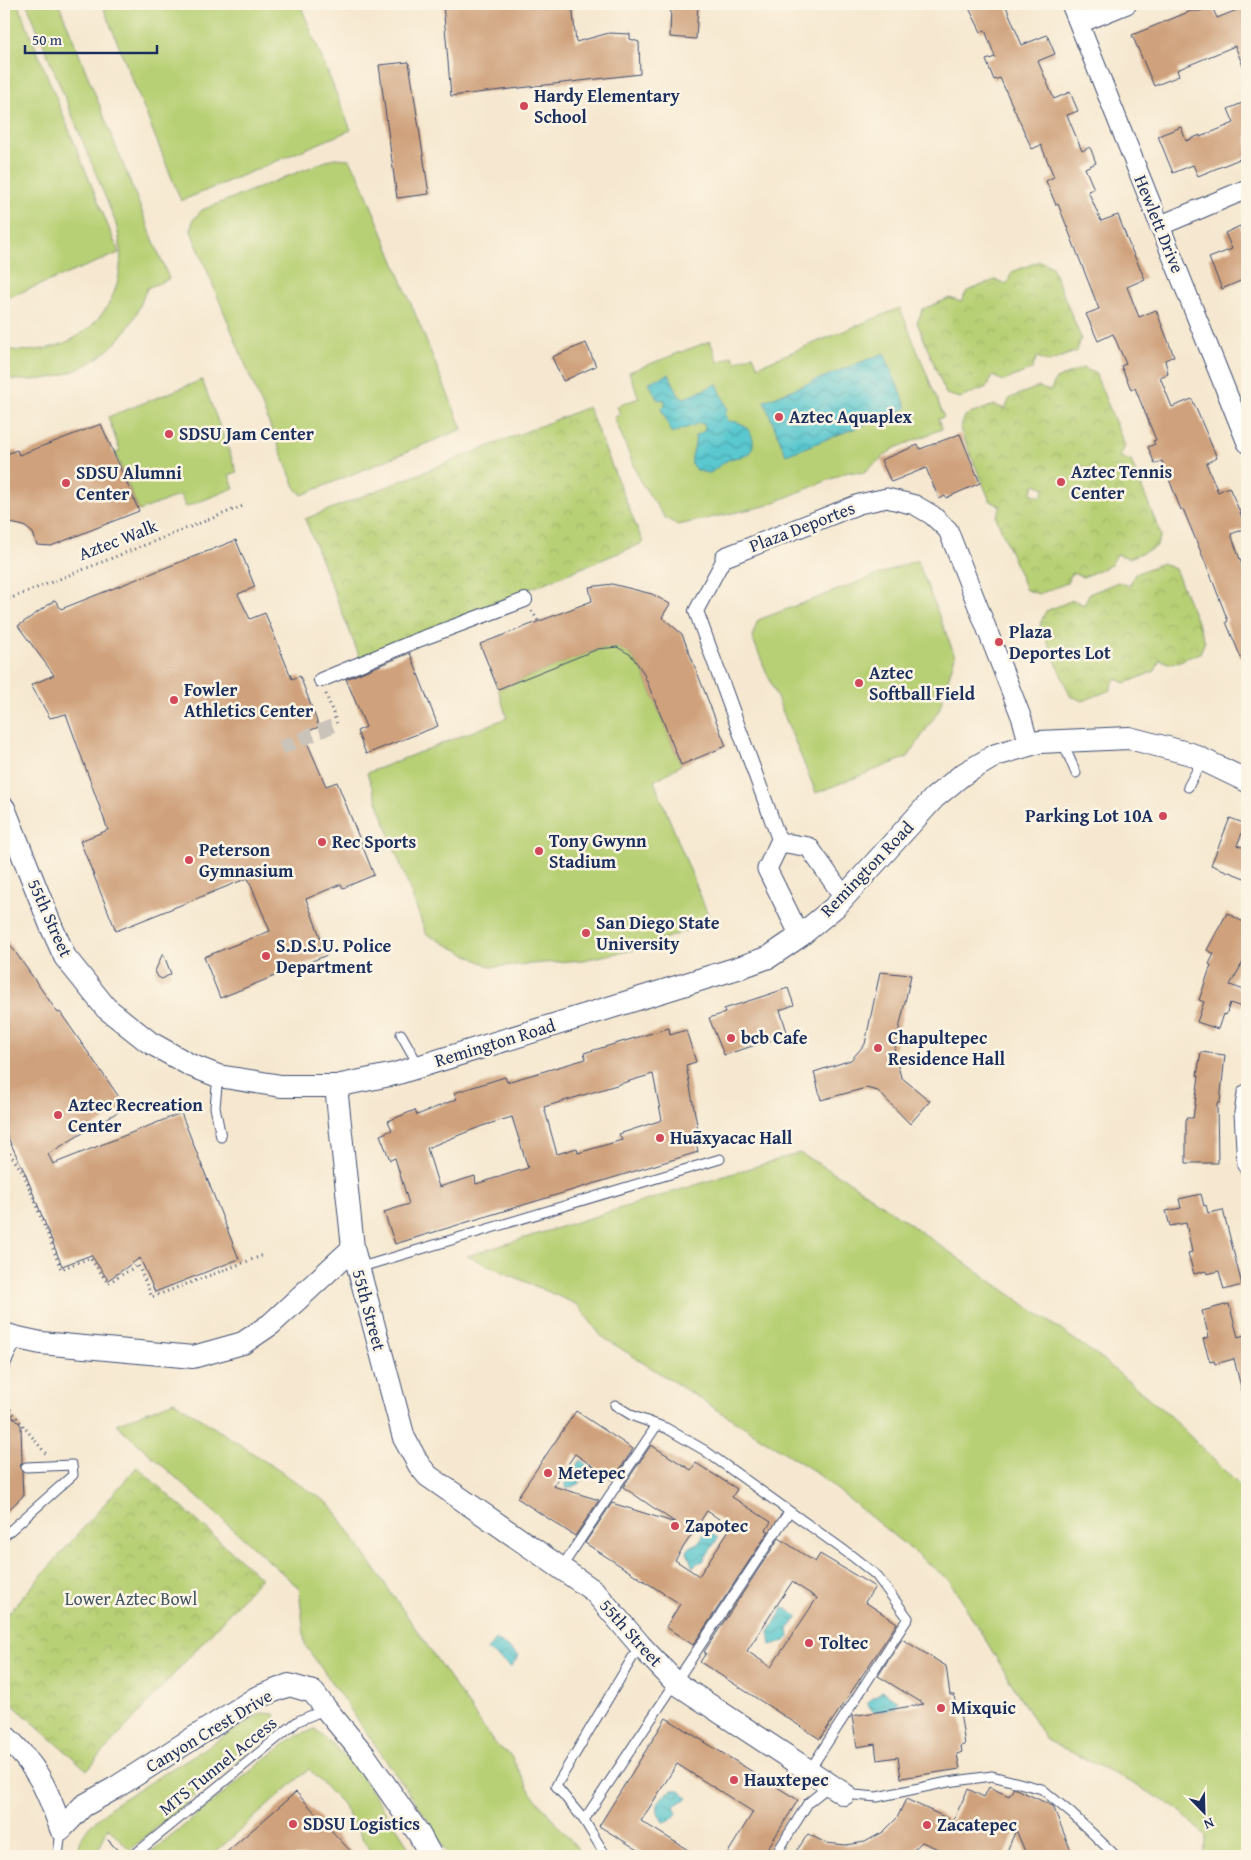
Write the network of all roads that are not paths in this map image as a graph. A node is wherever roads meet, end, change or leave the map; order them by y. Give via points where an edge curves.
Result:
1 (1071, 4) edge
2 (1127, 4) edge
3 (1080, 23) junction
4 (1247, 189) edge
5 (1159, 226) junction
6 (1247, 443) edge
7 (725, 557) joint
8 (525, 600) dead end
9 (321, 680) road end
10 (1062, 741) junction
11 (1029, 745) junction
12 (1202, 760) junction
13 (1076, 773) dead end
14 (1247, 781) edge
15 (1188, 787) dead end
16 (4, 808) edge
17 (780, 842) junction
18 (844, 897) junction
19 (800, 936) junction
20 (401, 1034) dead end
21 (419, 1066) junction
22 (218, 1076) junction
23 (336, 1086) junction
24 (1247, 1094) edge
25 (221, 1137) dead end
26 (720, 1159) dead end
27 (1247, 1165) edge
28 (355, 1258) junction
29 (11, 1336) edge
30 (4, 1367) edge
31 (615, 1405) dead end
32 (657, 1425) junction
33 (26, 1467) dead end
34 (789, 1512) junction
35 (4, 1536) edge
36 (560, 1568) junction
37 (640, 1645) junction
38 (676, 1683) junction
39 (326, 1709) junction
40 (4, 1735) edge
41 (809, 1771) junction
42 (837, 1790) junction
43 (584, 1820) junction
44 (61, 1829) junction
45 (134, 1854) dead end
46 (58, 1856) edge
47 (431, 1856) edge
48 (606, 1856) edge
49 (775, 1856) edge
50 (1116, 1856) edge

1 - 3 street, Hewlett Drive
2 - 3 street
3 - 5 street, Hewlett Drive
4 - 5 street
5 - 6 street, Hewlett Drive
7 - 11 street, Plaza Deportes via 859,504 887,498 915,505 932,515 948,530 1022,719
7 - 17 street, Plaza Deportes via 696,611
8 - 9 street
10 - 11 street, Remington Road
10 - 12 street, Remington Road via 1129,738 1191,754
10 - 13 lane
11 - 18 street, Remington Road via 996,755 962,775 934,798
12 - 14 street, Remington Road
12 - 15 lane
16 - 22 street, 55th Street via 65,957 84,982 106,1008 149,1042 190,1065
17 - 18 street via 809,847
17 - 19 street via 766,869
18 - 19 street, Remington Road
19 - 21 street, Remington Road via 769,956 741,967
20 - 21 lane
21 - 23 street, Remington Road
22 - 23 street, 55th Street via 281,1086
22 - 25 lane via 215,1107
23 - 28 street, 55th Street
24 - 27 street via 1244,1113
26 - 28 lane
28 - 29 street via 243,1343 193,1357
28 - 36 street, 55th Street via 404,1438 419,1465 428,1476
29 - 30 lane
31 - 32 lane
32 - 34 lane via 704,1450
32 - 36 lane
33 - 35 lane via 72,1465 73,1475
34 - 38 lane
34 - 41 lane via 876,1575 908,1618
36 - 37 street, 55th Street via 594,1591
37 - 38 street, 55th Street
37 - 43 lane via 556,1786
38 - 41 street, 55th Street
38 - 43 lane
39 - 44 street, Canyon Crest Drive via 313,1692 289,1685 256,1698 83,1806
39 - 45 lane, MTS Tunnel Access via 298,1722
39 - 47 street, Canyon Crest Drive via 365,1756 420,1834
40 - 44 street via 22,1752 44,1784
41 - 42 street, 55th Street
42 - 49 lane via 808,1803
42 - 50 lane via 877,1797 992,1776 1042,1790
43 - 48 lane
44 - 46 lane

